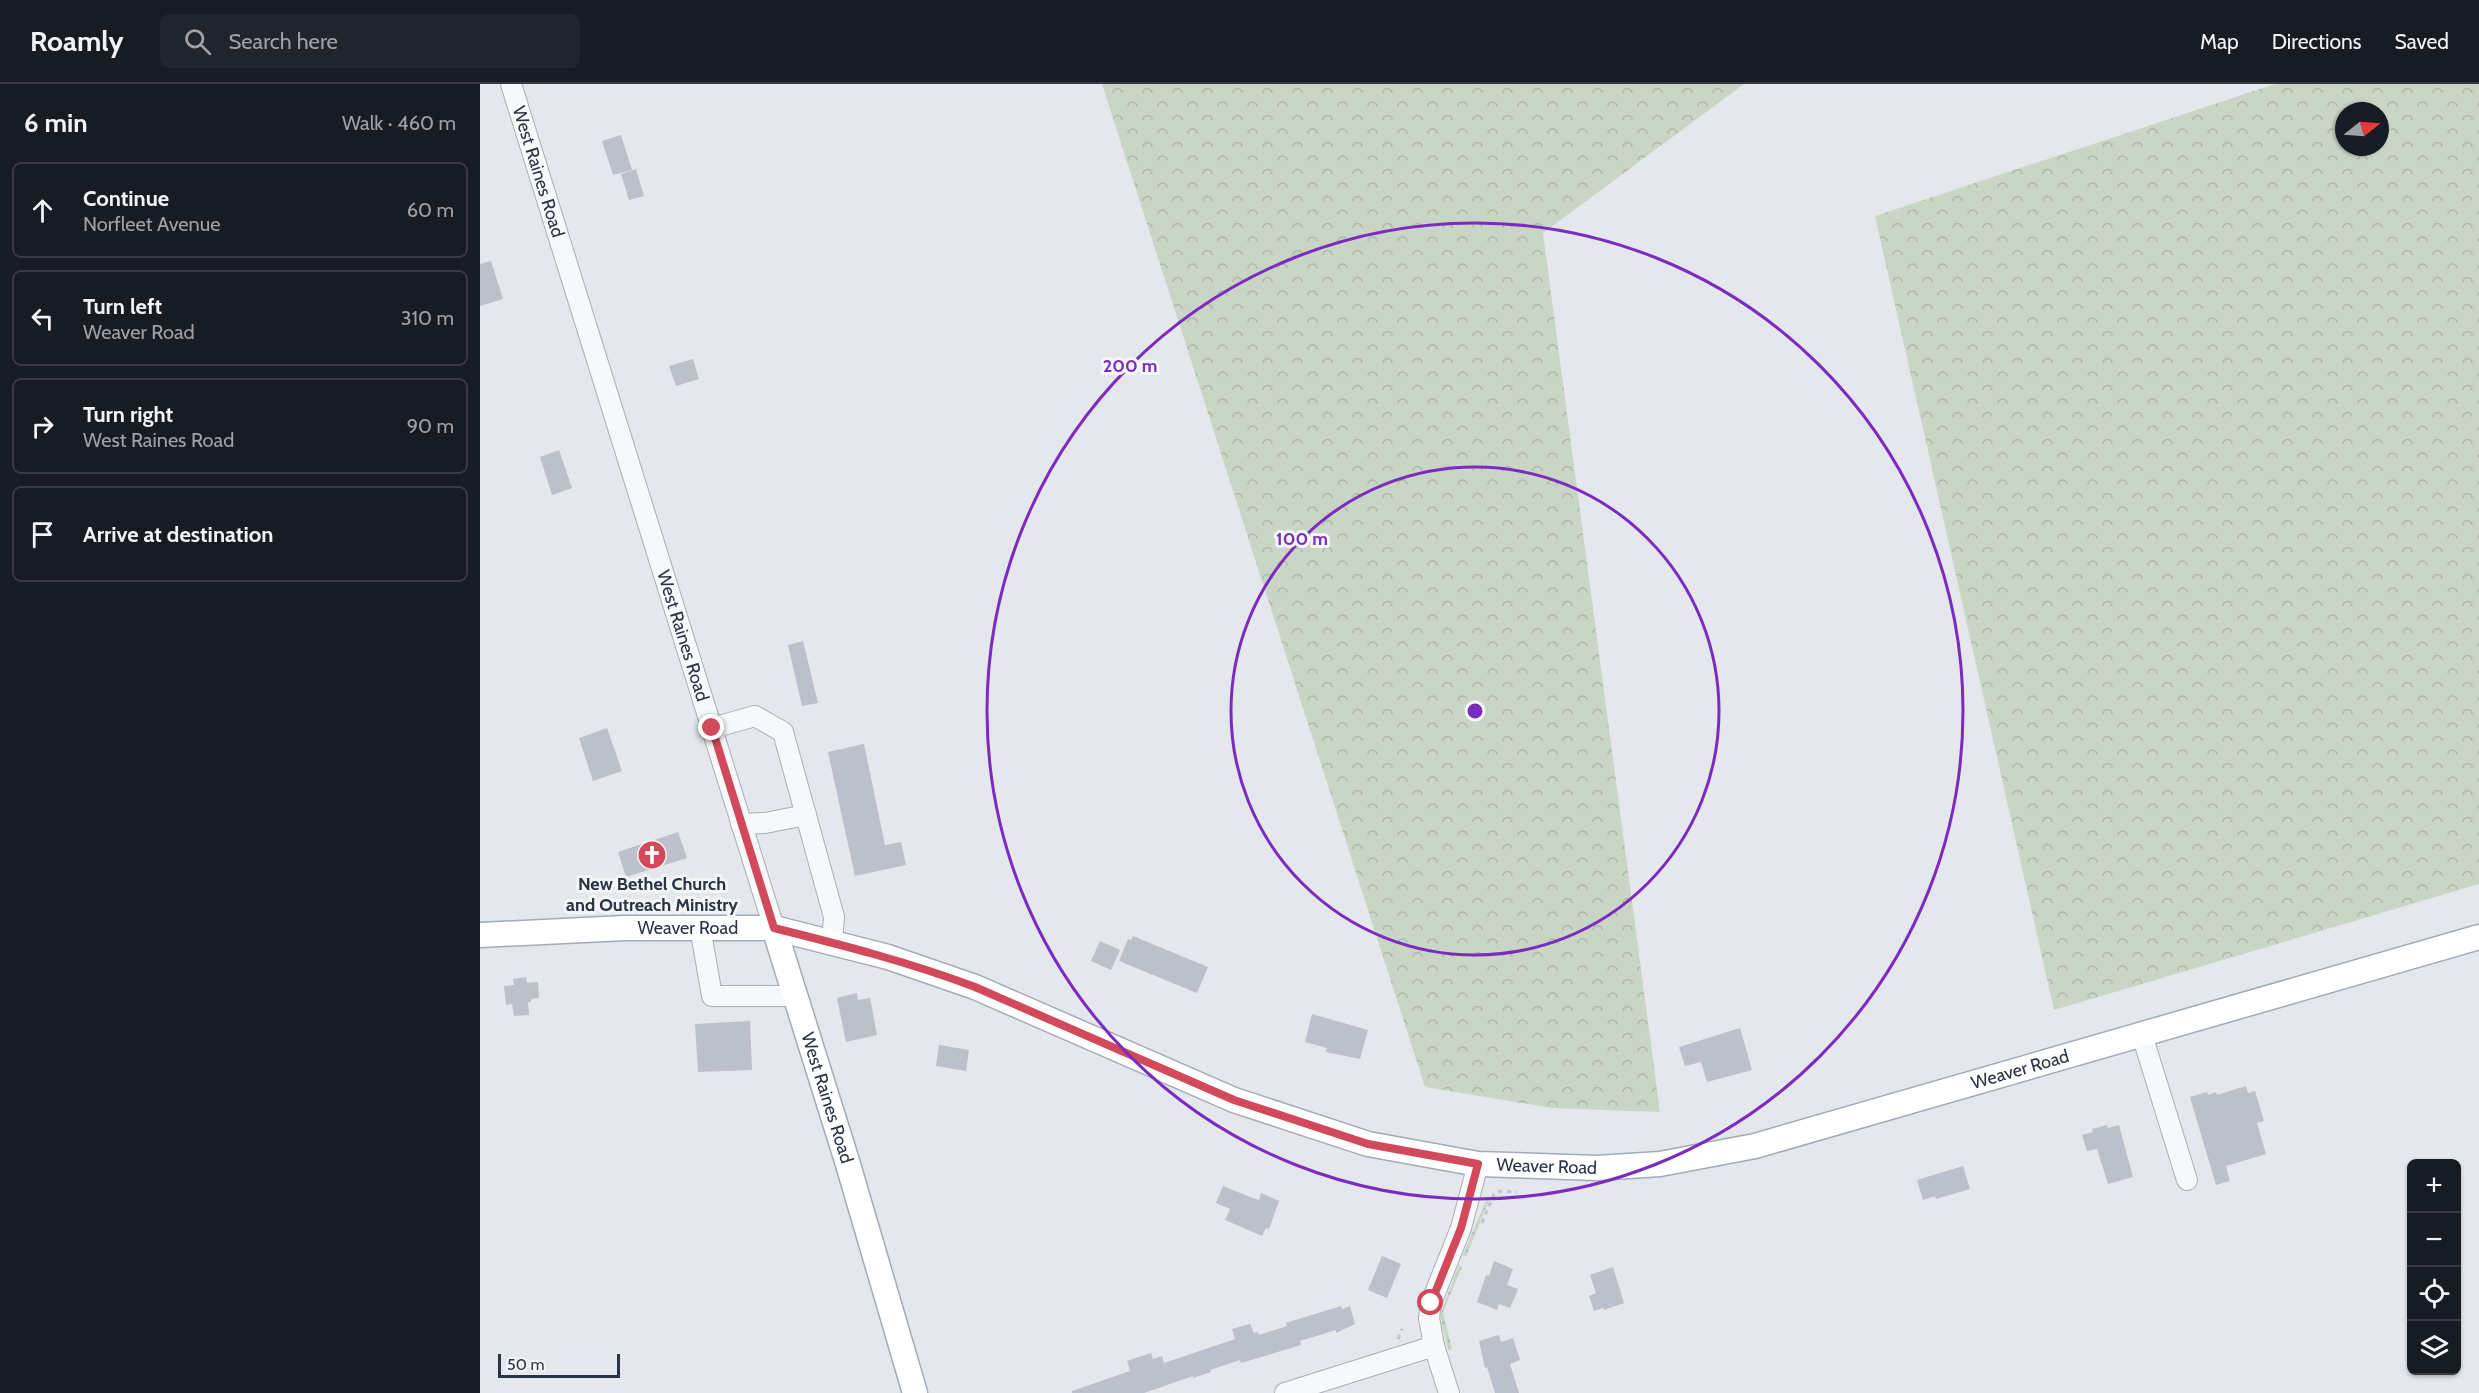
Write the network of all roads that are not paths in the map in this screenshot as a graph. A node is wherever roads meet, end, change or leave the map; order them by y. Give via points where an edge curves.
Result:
1 (511, 84) edge
2 (712, 728) junction
3 (806, 815) junction
4 (741, 824) junction
5 (700, 927) junction
6 (774, 928) junction
7 (480, 935) edge
8 (2479, 937) edge
9 (832, 943) junction
10 (794, 996) junction
11 (2142, 1035) junction
12 (1478, 1164) junction
13 (2187, 1180) dead end
14 (1434, 1346) junction
15 (915, 1393) edge
16 (1285, 1393) edge
17 (1449, 1393) edge

1 - 2 street, West Raines Road
2 - 3 street via 755,716 783,732
2 - 4 street, West Raines Road
3 - 4 street
3 - 9 street via 834,917
4 - 6 street, West Raines Road
5 - 6 main road, Weaver Road
5 - 7 main road, Weaver Road
5 - 10 street via 712,996
6 - 9 main road, Weaver Road
6 - 10 main road, West Raines Road
8 - 11 main road, Weaver Road
9 - 12 main road, Weaver Road via 888,957 975,987 1234,1100 1368,1144
10 - 15 main road, West Raines Road
11 - 12 main road, Weaver Road via 1800,1134 1703,1158 1596,1168
11 - 13 street
12 - 14 street via 1461,1228 1431,1303 1429,1318
14 - 16 street
14 - 17 street

